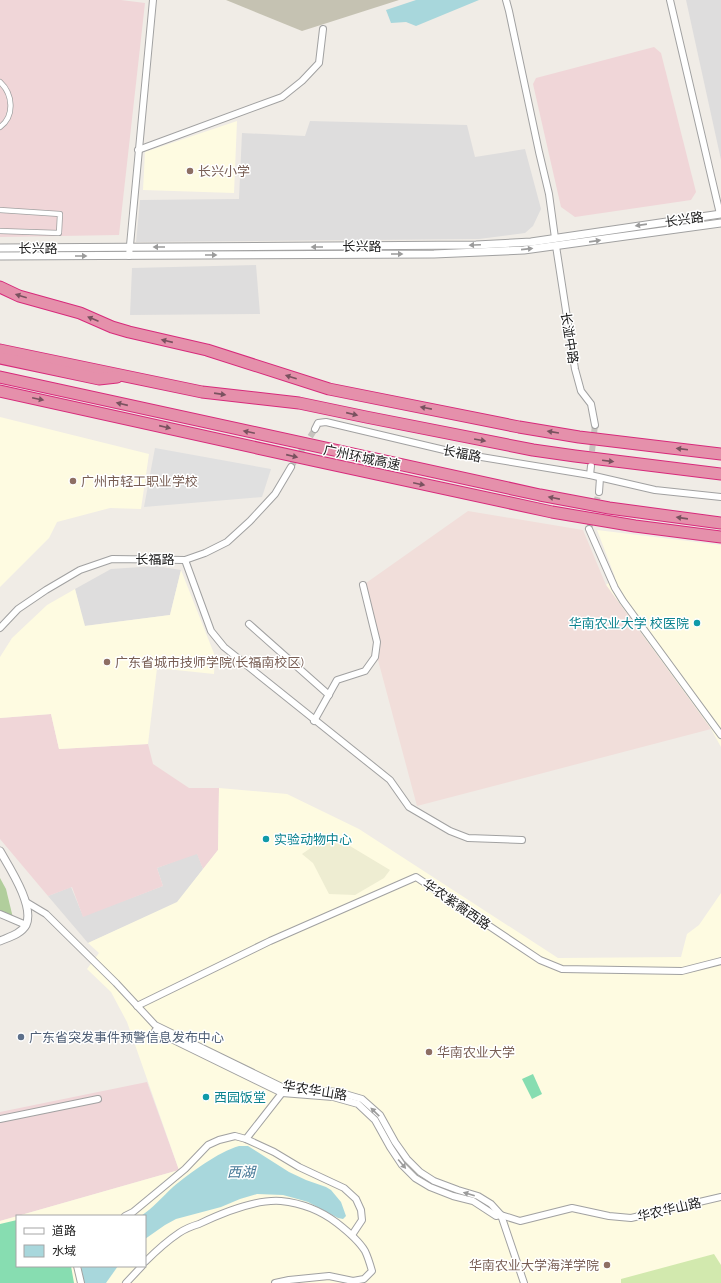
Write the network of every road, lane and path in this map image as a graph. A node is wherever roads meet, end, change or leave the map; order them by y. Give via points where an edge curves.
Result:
1 (153, 0) edge
2 (506, 0) edge
3 (670, 0) edge
4 (323, 29) dead end
5 (0, 82) edge
6 (0, 127) edge
7 (138, 150) junction
8 (0, 210) edge
9 (721, 215) edge
10 (721, 223) edge
11 (0, 231) edge
12 (555, 238) junction
13 (556, 246) junction
14 (129, 247) junction
15 (0, 248) edge
16 (0, 256) edge
17 (129, 256) junction
18 (0, 287) edge
19 (0, 350) edge
20 (0, 358) edge
21 (0, 377) edge
22 (160, 382) junction
23 (0, 391) edge
24 (595, 425) tunnel mouth
25 (315, 429) tunnel mouth
26 (721, 454) edge
27 (591, 466) tunnel mouth
28 (291, 467) tunnel mouth
29 (721, 474) edge
30 (590, 475) junction
31 (600, 478) junction
32 (599, 492) tunnel mouth
33 (721, 498) edge
34 (721, 523) edge
35 (589, 529) tunnel mouth
36 (721, 537) edge
37 (185, 560) junction
38 (363, 586) dead end
39 (249, 624) dead end
40 (0, 628) edge
41 (328, 695) junction
42 (314, 721) junction
43 (721, 736) edge
44 (522, 840) dead end
45 (0, 851) edge
46 (26, 902) junction
47 (0, 914) edge
48 (26, 925) junction
49 (0, 941) edge
50 (721, 961) edge
51 (137, 1006) junction
52 (283, 1090) junction
53 (98, 1099) dead end
54 (0, 1120) edge
55 (246, 1139) junction
56 (721, 1197) edge
57 (127, 1215) edge
58 (501, 1215) junction
59 (352, 1235) junction
60 (146, 1261) edge
61 (77, 1267) edge
62 (141, 1267) edge
63 (81, 1283) edge
64 (126, 1283) edge
65 (275, 1283) edge
66 (524, 1283) edge

1 - 7 street
2 - 12 street via 549,194
3 - 9 street
4 - 7 street via 319,63 282,97
5 - 6 street via 11,99 11,109 8,118
7 - 14 street
8 - 11 street via 60,214 59,233
9 -> 12 street, 长兴路
13 -> 10 street, 长兴路
12 - 13 street
12 -> 14 street, 长兴路 via 476,246
17 -> 13 street, 长兴路 via 465,253
13 - 24 street, 长湴中路 via 575,369 581,391 590,404
14 - 15 street, 长兴路
14 - 17 street
16 -> 17 street, 长兴路
26 -> 18 highway via 579,437 329,389 207,350 112,327 70,310 19,296
19 - 22 highway
20 - 22 highway via 99,379 116,377
34 -> 21 highway, 广州环城高速 via 609,508 540,495
22 -> 29 highway via 215,394 299,403 540,451
23 -> 36 highway, 广州环城高速 via 552,512
25 - 30 street, 长福路 via 318,423 326,422 457,452
27 - 30 street
28 - 37 street, 长福路 via 275,494 232,537 205,553
30 - 31 street
31 - 32 street
31 - 33 street via 654,490
35 - 43 street via 615,588
37 - 40 street, 长福路 via 112,559 80,570 18,609
37 - 42 street via 211,630 224,647
38 - 41 street via 377,642 375,657 365,671 337,680
39 - 41 street
41 - 42 street
42 - 44 street via 390,780 409,807 450,831 468,838
45 - 46 street
46 - 48 street
46 - 51 street, 华农华山路 via 46,914
47 - 48 street
48 - 49 street
50 - 51 street, 华农紫薇西路 via 682,971 562,968 540,960 416,877 270,941
51 - 52 street, 华农华山路 via 155,1028
52 - 55 street
52 - 58 street, 华农华山路 via 338,1092 360,1102 380,1115 394,1142 420,1172 434,1181 478,1196 491,1204
53 - 54 street
55 - 57 street via 234,1136 208,1145 185,1169
55 - 59 street via 344,1188 356,1199 361,1210 362,1220
56 - 58 street, 华农华山路 via 631,1218 572,1208 520,1221
58 - 66 street
59 - 60 street via 326,1215 310,1208 279,1201 260,1203 226,1212 181,1232
59 - 65 street via 365,1250 372,1271 364,1279 353,1281 329,1276
61 - 63 street
62 - 64 street

